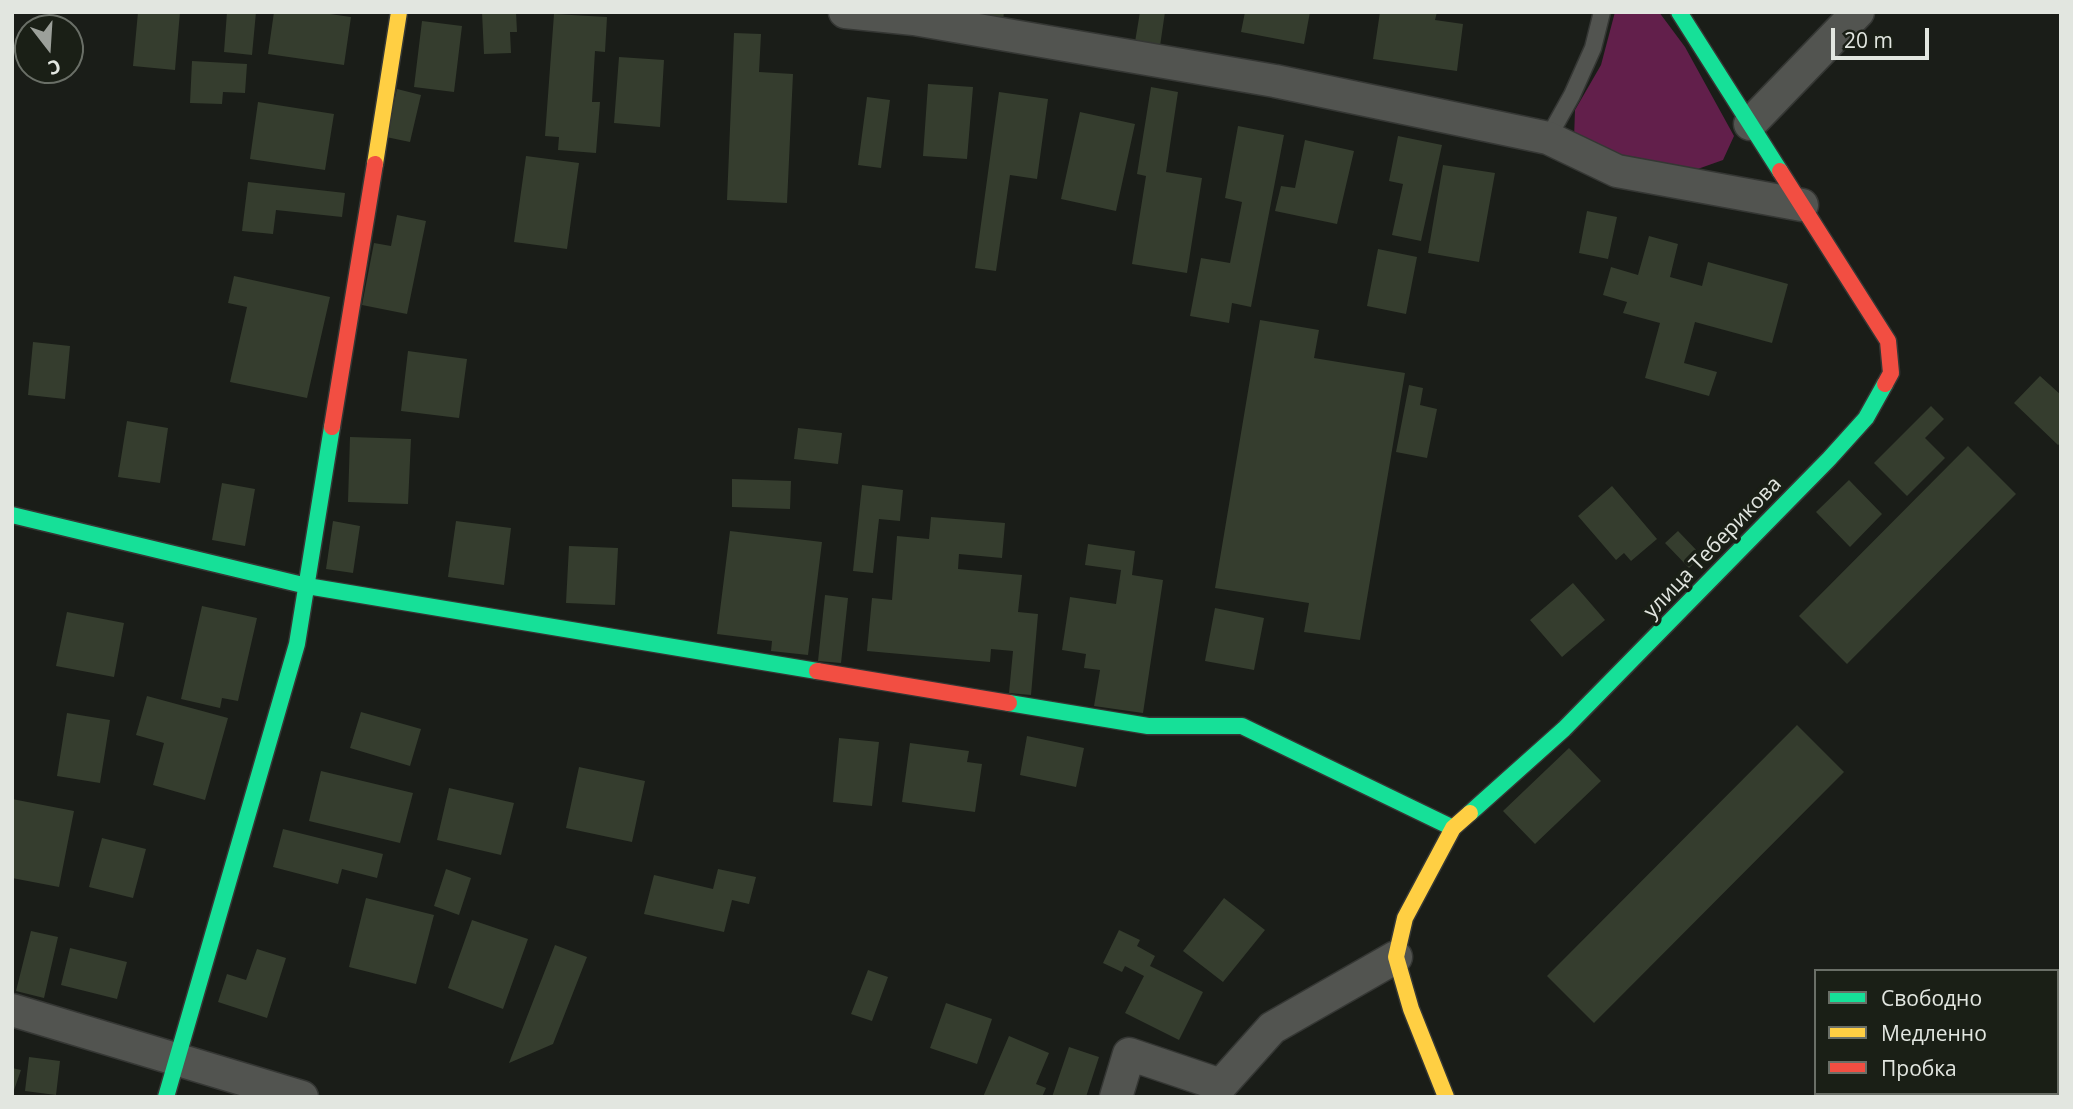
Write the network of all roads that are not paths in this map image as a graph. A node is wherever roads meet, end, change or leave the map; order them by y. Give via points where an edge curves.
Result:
1 (399, 12) edge
2 (845, 12) edge
3 (1602, 12) edge
4 (1679, 12) edge
5 (1858, 12) edge
6 (1750, 124) junction
7 (1548, 138) junction
8 (1802, 205) junction
9 (12, 515) edge
10 (307, 586) junction
11 (1454, 828) junction
12 (1396, 957) junction
13 (12, 1010) edge
14 (178, 1059) junction
15 (166, 1097) edge
16 (302, 1097) edge
17 (1116, 1097) edge
18 (1446, 1097) edge

1 - 10 street
2 - 7 street via 914,19 1276,81
3 - 7 lane via 1588,60
4 - 6 street, улица Теберикова
5 - 6 street
6 - 8 street, улица Теберикова
7 - 8 street via 1617,171
8 - 11 street, улица Теберикова via 1888,341 1891,373 1866,418 1564,729
9 - 10 street
10 - 11 street via 1148,726 1242,726
10 - 14 street via 297,644
11 - 12 street, улица Теберикова via 1405,918
12 - 17 street via 1272,1028 1221,1085 1129,1054
12 - 18 street, улица Теберикова
13 - 14 street
14 - 15 street
14 - 16 street

